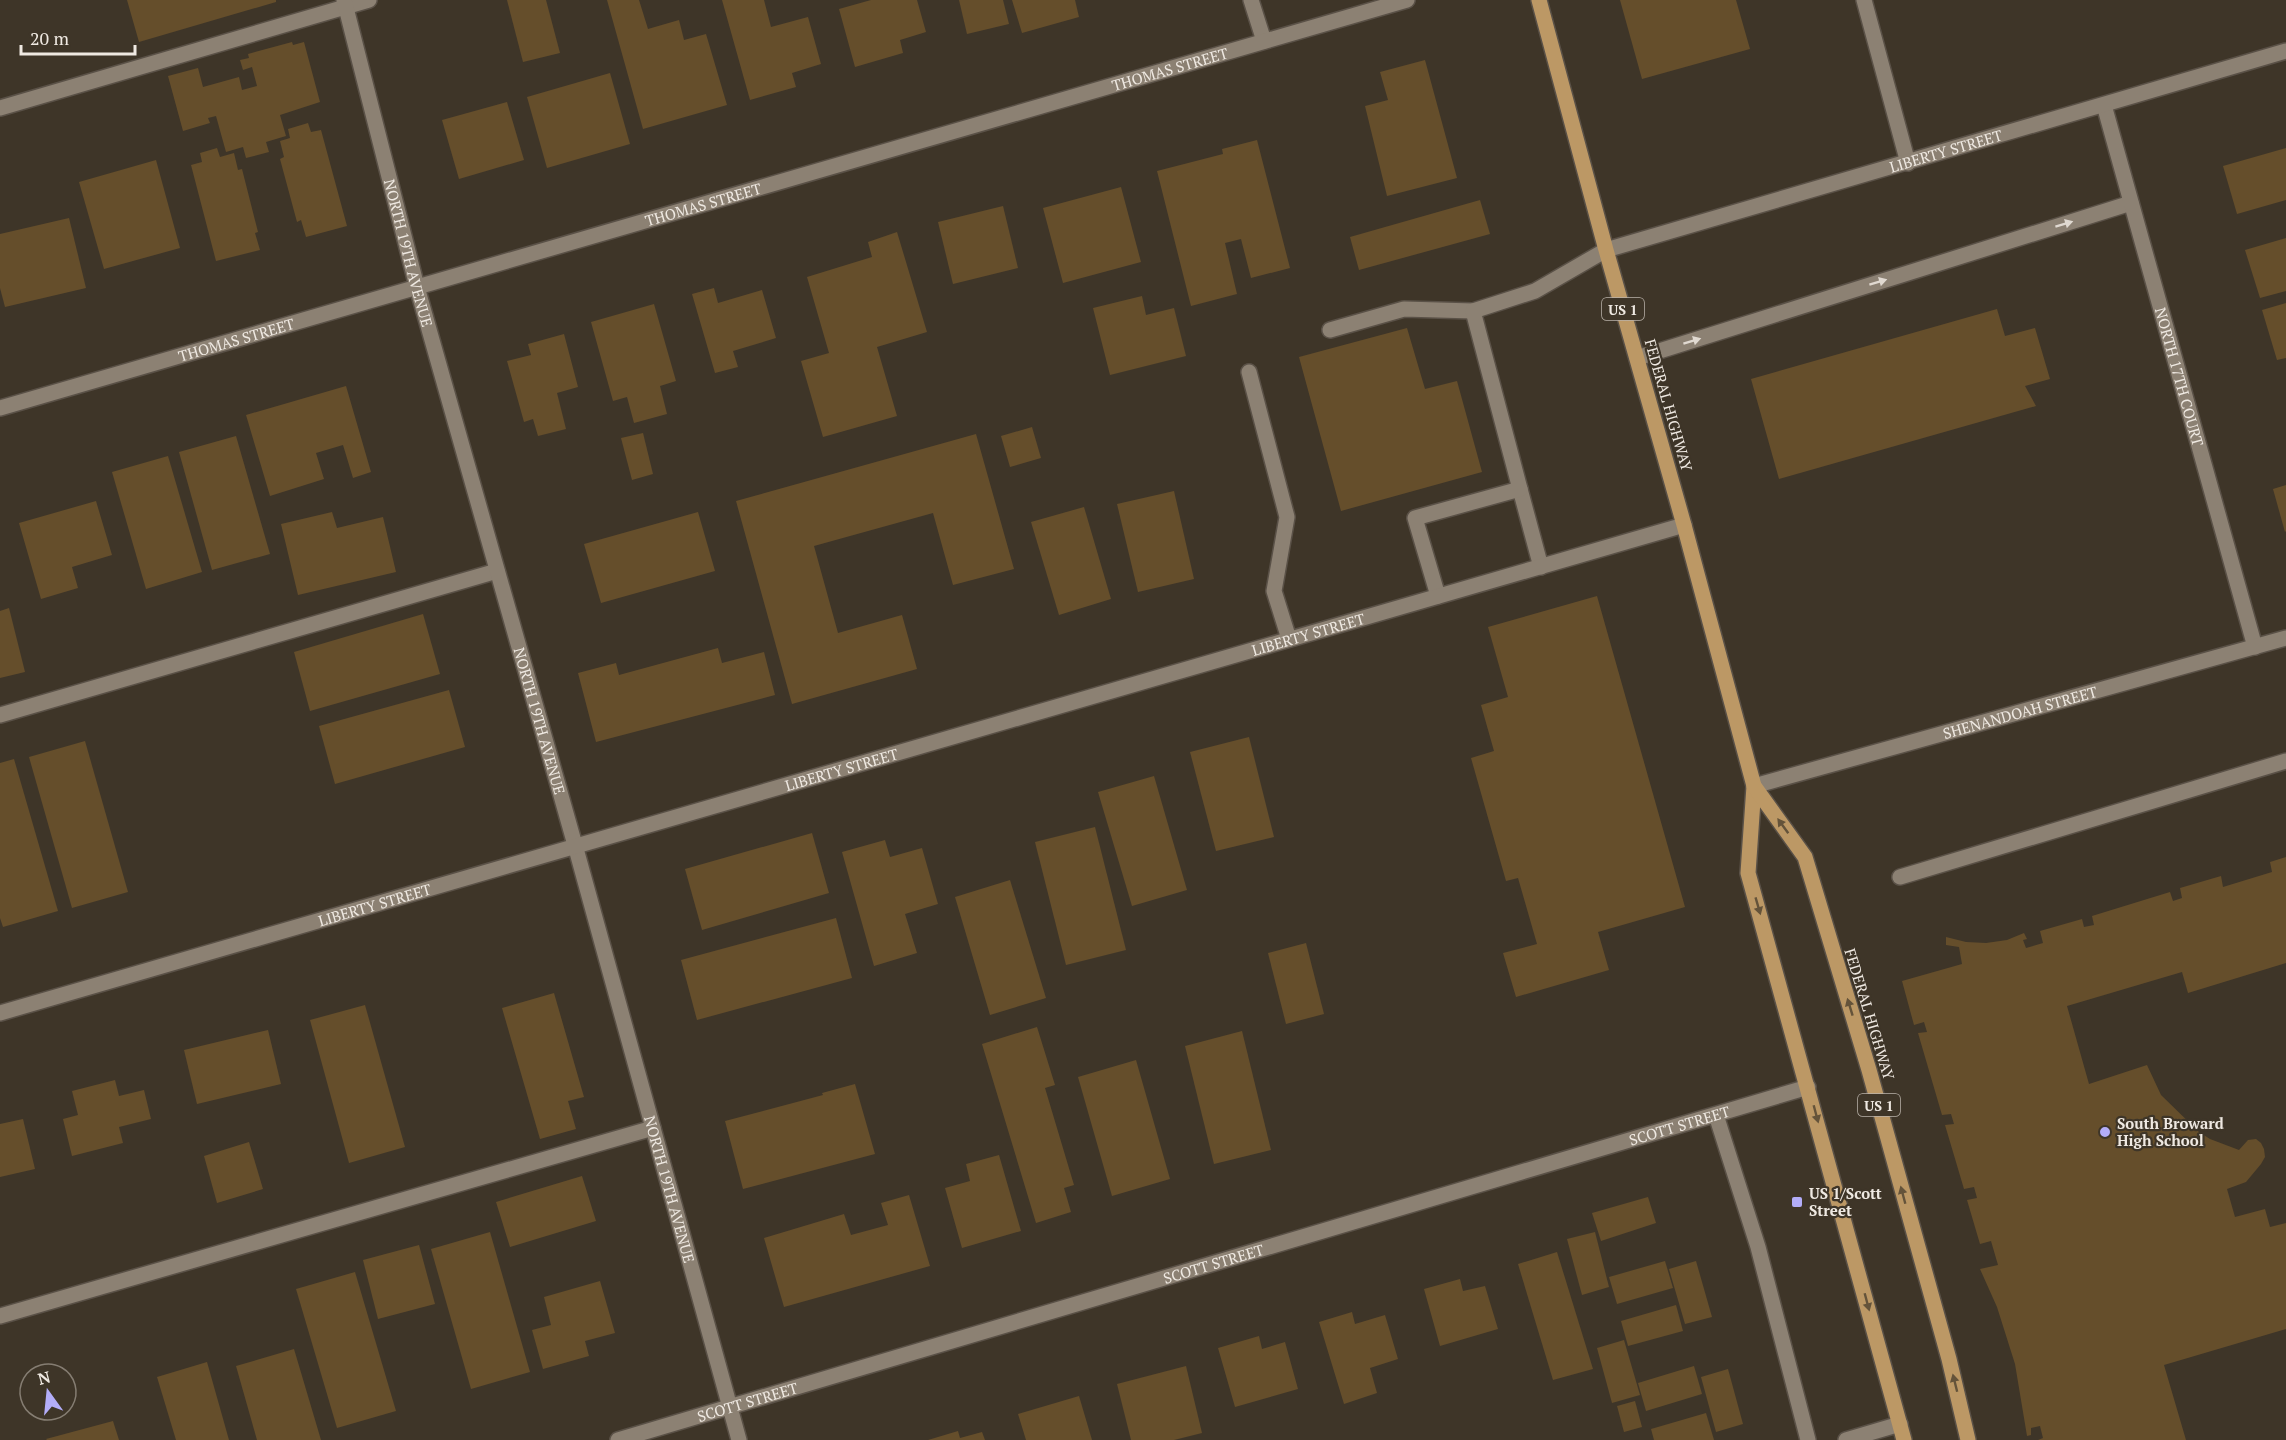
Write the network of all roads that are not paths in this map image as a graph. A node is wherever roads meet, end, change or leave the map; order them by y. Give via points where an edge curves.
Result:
1 (369, 0) edge
2 (1251, 0) edge
3 (1407, 0) edge
4 (1539, 0) edge
5 (1864, 0) edge
6 (345, 3) edge
7 (1264, 41) junction
8 (2286, 51) edge
9 (2104, 105) junction
10 (0, 108) edge
11 (1908, 163) junction
12 (2131, 203) junction
13 (1606, 250) junction
14 (417, 287) junction
15 (1473, 311) junction
16 (1330, 330) dead end
17 (1637, 358) junction
18 (1249, 372) dead end
19 (0, 408) edge
20 (1520, 489) junction
21 (1684, 525) junction
22 (1541, 567) junction
23 (497, 571) junction
24 (1438, 596) junction
25 (2286, 638) edge
26 (1289, 639) junction
27 (2255, 647) junction
28 (0, 716) edge
29 (2286, 761) edge
30 (1754, 786) junction
31 (575, 845) junction
32 (1900, 877) dead end
33 (0, 1013) edge
34 (1808, 1087) junction
35 (1716, 1114) junction
36 (653, 1128) junction
37 (0, 1316) edge
38 (730, 1407) junction
39 (1900, 1424) junction
40 (618, 1440) edge
41 (739, 1440) edge
42 (1808, 1440) edge
43 (1846, 1440) edge
44 (1905, 1440) edge
45 (1968, 1440) edge

1 - 6 street
2 - 7 street
3 - 7 street, THOMAS STREET
4 - 13 main road, FEDERAL HIGHWAY / US 1
5 - 11 street
6 - 10 street
6 - 14 street, NORTH 19TH AVENUE
7 - 14 street, THOMAS STREET
8 - 9 street, LIBERTY STREET
9 - 11 street, LIBERTY STREET
9 - 12 street, NORTH 17TH COURT
11 - 13 street, LIBERTY STREET
17 -> 12 street
12 - 27 street, NORTH 17TH COURT
13 - 15 street, LIBERTY STREET via 1535,291
13 - 17 main road, FEDERAL HIGHWAY / US 1
14 - 19 street, THOMAS STREET
14 - 23 street, NORTH 19TH AVENUE
15 - 16 street, LIBERTY STREET via 1404,309
15 - 20 street
17 - 21 main road, FEDERAL HIGHWAY / US 1
18 - 26 street via 1287,517 1274,591
20 - 22 street
20 - 24 street via 1415,518
21 - 22 street, LIBERTY STREET
21 - 30 main road, FEDERAL HIGHWAY / US 1
22 - 24 street, LIBERTY STREET
23 - 28 street
23 - 31 street, NORTH 19TH AVENUE
24 - 26 street, LIBERTY STREET
25 - 27 street, SHENANDOAH STREET
26 - 31 street, LIBERTY STREET
27 - 30 street, SHENANDOAH STREET
29 - 32 street
30 -> 34 main road, FEDERAL HIGHWAY / US 1 via 1748,873
45 -> 30 main road, FEDERAL HIGHWAY / US 1 via 1869,1070 1805,857
31 - 33 street, LIBERTY STREET
31 - 36 street, NORTH 19TH AVENUE
34 - 35 street, SCOTT STREET
34 -> 39 main road, FEDERAL HIGHWAY / US 1
35 - 38 street, SCOTT STREET
35 - 42 street via 1758,1247
36 - 37 street
36 - 38 street, NORTH 19TH AVENUE
38 - 40 street, SCOTT STREET
38 - 41 street, NORTH 19TH AVENUE
39 - 43 street
39 - 44 main road, FEDERAL HIGHWAY / US 1

